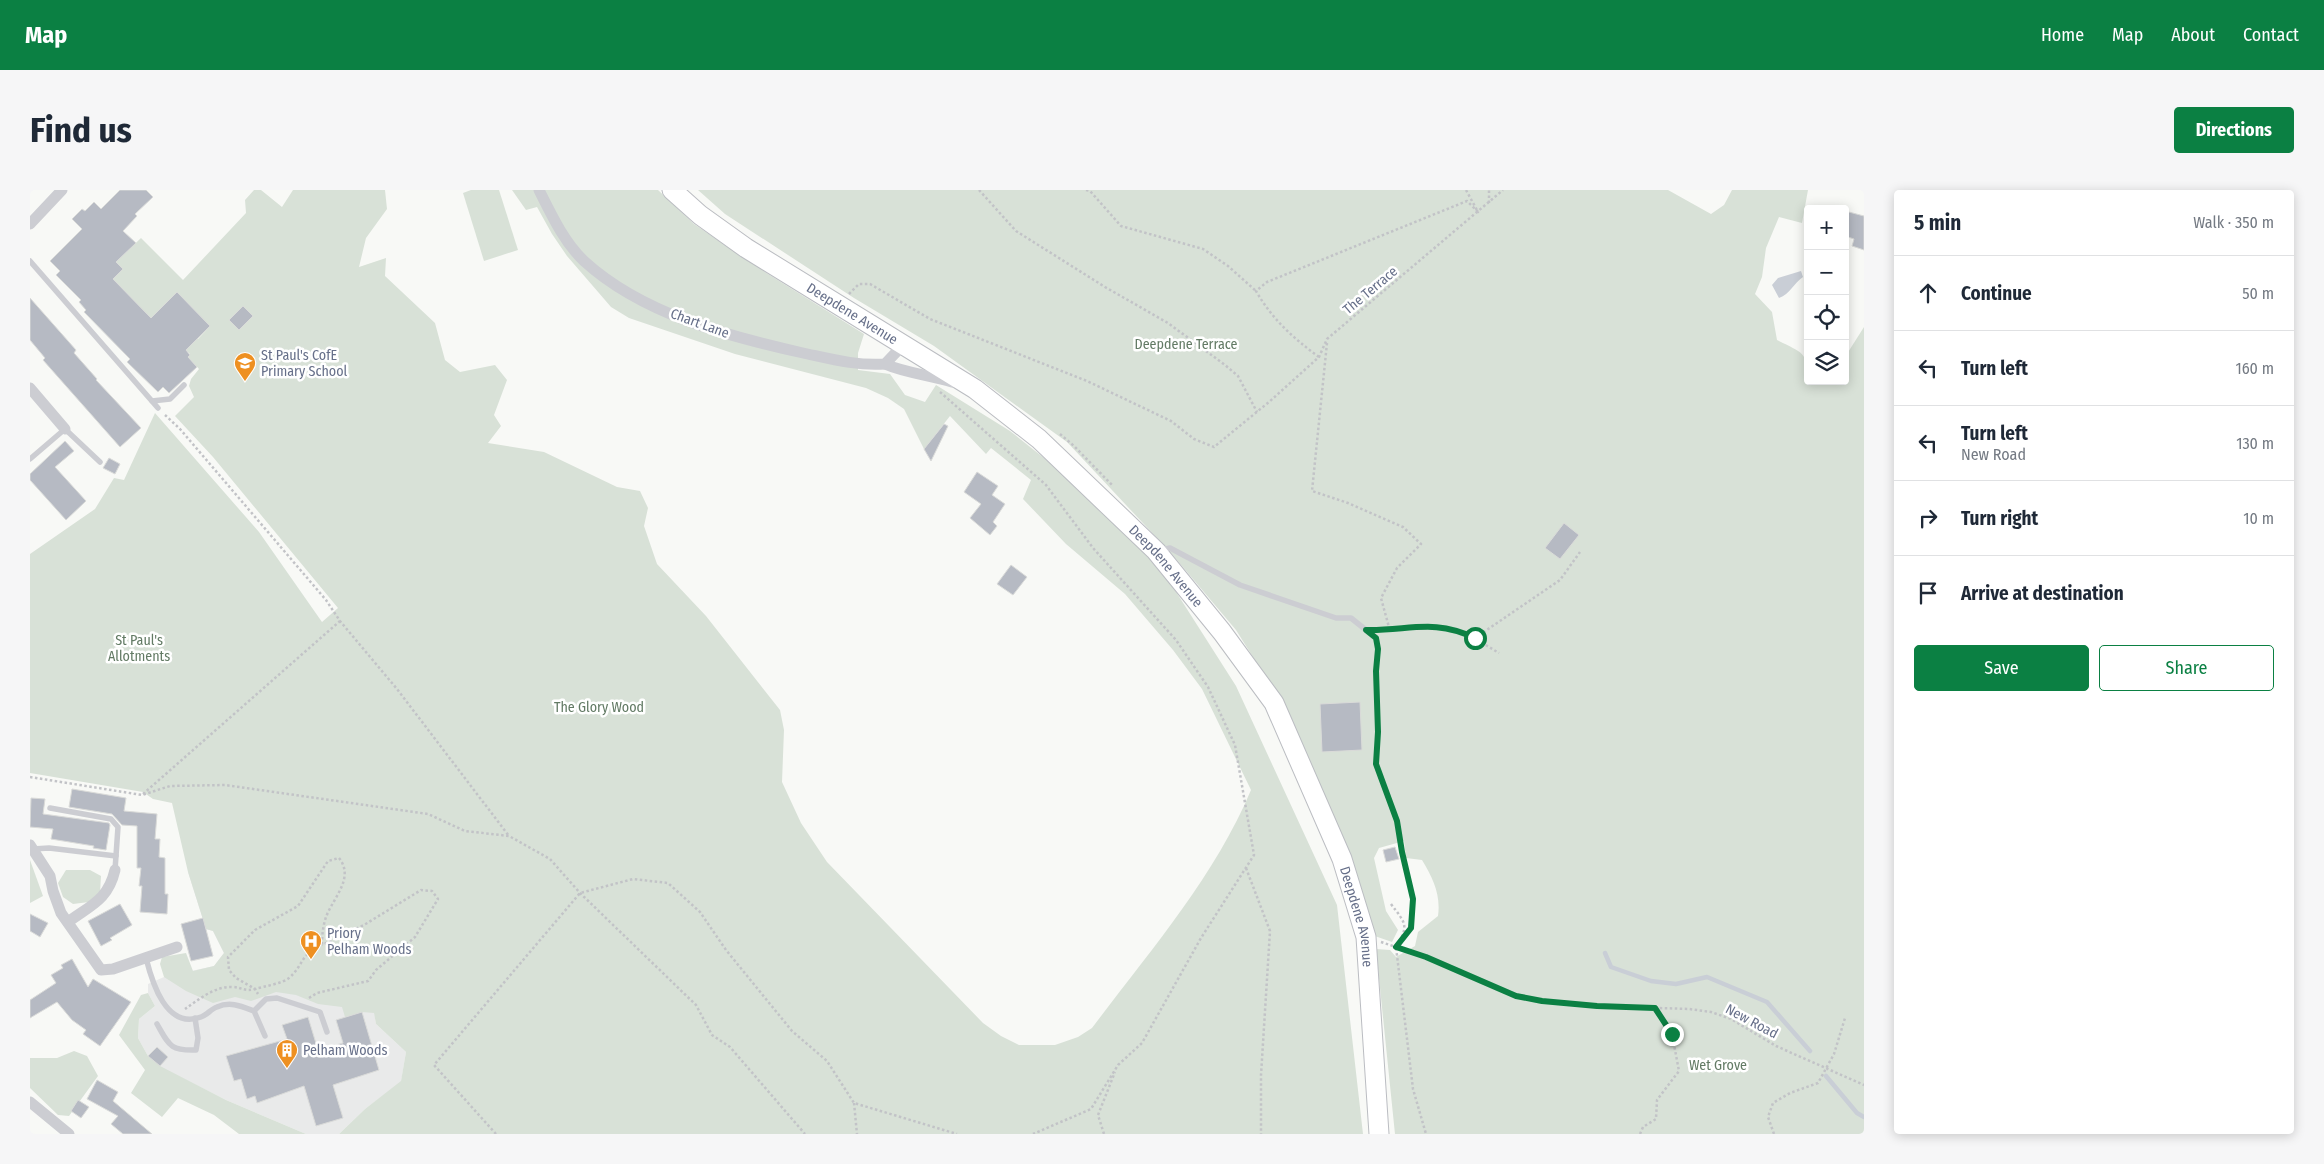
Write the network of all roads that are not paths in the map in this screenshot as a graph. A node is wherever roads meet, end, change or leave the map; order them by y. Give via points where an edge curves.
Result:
1 (62, 190) edge
2 (539, 190) edge
3 (672, 190) edge
4 (30, 224) edge
5 (30, 261) edge
6 (902, 345) junction
7 (885, 364) junction
8 (184, 386) dead end
9 (30, 388) edge
10 (975, 389) junction
11 (152, 401) junction
12 (158, 408) road end
13 (65, 429) junction
14 (30, 459) edge
15 (100, 462) dead end
16 (1156, 551) junction
17 (1366, 630) road end
18 (50, 808) dead end
19 (31, 846) edge
20 (116, 856) junction
21 (115, 870) joint
22 (68, 922) junction
23 (177, 948) dead end
24 (146, 957) junction
25 (254, 1011) junction
26 (195, 1018) junction
27 (157, 1024) dead end
28 (327, 1032) dead end
29 (265, 1036) dead end
30 (30, 1102) edge
31 (70, 1134) edge
32 (1379, 1134) edge

1 - 4 street
2 - 7 street, Chart Lane via 565,238 582,259 638,299 726,333 785,349 864,365
3 - 6 highway, Deepdene Avenue via 746,248
5 - 11 lane
6 - 7 street
6 - 10 highway, Deepdene Avenue
7 - 10 street, Chart Lane
8 - 11 lane via 170,399
9 - 13 street
10 - 16 highway, Deepdene Avenue via 1039,439
11 - 12 lane
13 - 14 lane
13 - 15 lane
16 - 17 lane via 1170,548 1240,585 1336,618 1351,618
16 - 32 highway, Deepdene Avenue via 1274,703 1342,859 1366,937
18 - 20 lane via 110,818 116,822
19 - 20 lane
19 - 22 street via 50,876 61,913
20 - 21 lane
21 - 22 street via 112,884 104,896
22 - 24 street via 101,970
23 - 24 street
24 - 26 lane via 160,1000 176,1015
25 - 26 lane via 233,1004 216,1007
25 - 28 lane via 266,999 277,998 320,1012
25 - 29 lane
26 - 27 lane via 196,1050 179,1051 168,1042
30 - 31 street

